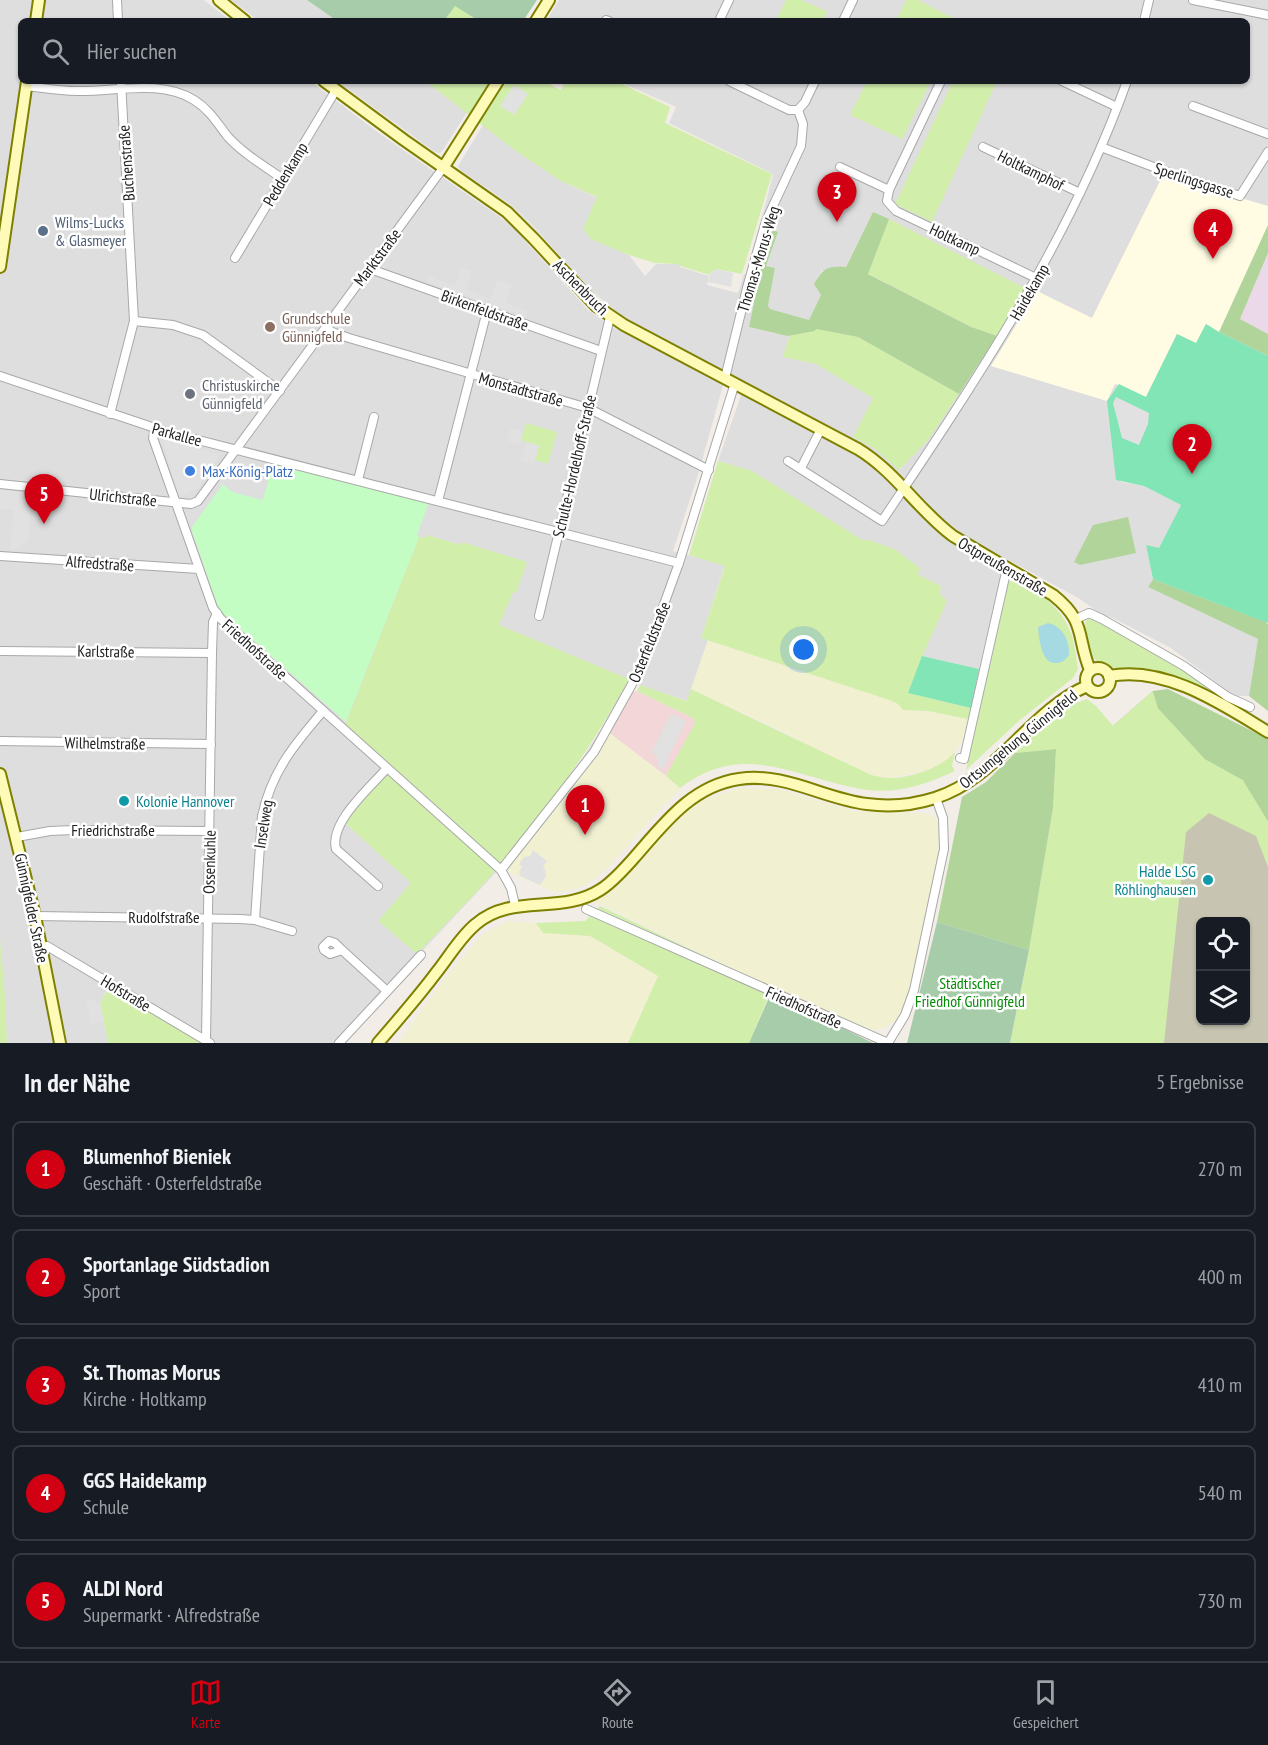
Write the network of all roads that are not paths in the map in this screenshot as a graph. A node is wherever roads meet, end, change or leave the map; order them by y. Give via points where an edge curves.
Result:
1 (39, 0) edge
2 (117, 0) edge
3 (219, 0) edge
4 (549, 0) edge
5 (729, 0) edge
6 (853, 0) edge
7 (1149, 0) edge
8 (1193, 0) edge
9 (1268, 15) edge
10 (36, 18) edge
11 (118, 18) edge
12 (241, 18) edge
13 (538, 18) edge
14 (720, 18) edge
15 (844, 18) edge
16 (1145, 18) edge
17 (27, 84) edge
18 (33, 84) edge
19 (121, 84) edge
20 (328, 84) edge
21 (496, 84) edge
22 (735, 84) edge
23 (814, 84) edge
24 (940, 84) edge
25 (1068, 84) edge
26 (1125, 84) edge
27 (122, 90) junction
28 (336, 90) junction
29 (1193, 106) dead end
30 (1117, 107) junction
31 (798, 110) junction
32 (1268, 134) edge
33 (982, 147) dead end
34 (1101, 147) junction
35 (1268, 152) edge
36 (840, 167) dead end
37 (443, 168) junction
38 (283, 179) junction
39 (889, 190) junction
40 (1080, 193) junction
41 (235, 258) dead end
42 (0, 267) edge
43 (370, 267) junction
44 (1036, 278) junction
45 (487, 310) junction
46 (610, 317) junction
47 (134, 321) junction
48 (326, 327) junction
49 (601, 351) junction
50 (471, 374) junction
51 (0, 376) edge
52 (730, 380) junction
53 (280, 391) junction
54 (588, 408) junction
55 (110, 414) junction
56 (374, 417) dead end
57 (155, 428) junction
58 (821, 429) junction
59 (237, 449) junction
60 (788, 461) dead end
61 (801, 468) junction
62 (709, 470) junction
63 (358, 480) junction
64 (0, 484) edge
65 (904, 488) junction
66 (438, 501) junction
67 (175, 502) junction
68 (559, 532) junction
69 (0, 556) edge
70 (679, 563) junction
71 (1007, 568) junction
72 (199, 569) junction
73 (217, 613) junction
74 (539, 616) dead end
75 (1076, 619) junction
76 (0, 651) edge
77 (212, 653) junction
78 (1090, 670) junction
79 (1109, 676) junction
80 (1087, 686) junction
81 (1250, 707) dead end
82 (323, 711) junction
83 (1268, 732) edge
84 (0, 741) edge
85 (211, 744) junction
86 (960, 758) dead end
87 (387, 768) junction
88 (0, 774) edge
89 (936, 798) junction
90 (209, 831) junction
91 (17, 837) junction
92 (501, 870) junction
93 (378, 886) dead end
94 (515, 905) junction
95 (586, 909) dead end
96 (34, 915) junction
97 (209, 917) junction
98 (255, 920) junction
99 (292, 931) dead end
100 (40, 947) junction
101 (342, 950) dead end
102 (421, 955) dead end
103 (387, 991) junction
104 (208, 1042) edge
105 (60, 1043) edge
106 (339, 1043) edge
107 (378, 1043) edge

1 - 10 street
2 - 11 street
3 - 12 street
4 - 13 street
5 - 14 street
6 - 15 street
7 - 16 street
8 - 9 street
17 - 42 street
18 - 27 street via 77,91
19 - 27 street, Buchenstraße
20 - 28 street, Aschenbruch
21 - 37 street
22 - 31 street via 789,110
23 - 31 street
24 - 39 street
25 - 30 street
26 - 30 street, Haidekamp
27 - 38 street via 156,88 184,94 214,116 228,137 251,158
27 - 47 street, Buchenstraße
28 - 37 street, Aschenbruch
28 - 38 street, Peddenkamp
29 - 32 street
30 - 34 street, Haidekamp
31 - 52 street, Thomas-Morus-Weg via 803,124 801,146 766,221 748,284
33 - 40 street, Holtkamphof
34 - 35 street, Sperlingsgasse via 1240,196
34 - 40 street, Haidekamp
36 - 39 street
37 - 43 street, Marktstraße
37 - 46 street, Aschenbruch via 516,220
38 - 41 street, Peddenkamp
39 - 44 street, Holtkamp via 888,201 896,211
40 - 44 street, Haidekamp
43 - 45 street, Birkenfeldstraße
43 - 48 street, Marktstraße
44 - 65 street, Haidekamp
45 - 49 street, Birkenfeldstraße
45 - 50 street
46 - 49 street, Schulte-Hordelhoff-Straße
46 - 52 street, Aschenbruch
47 - 53 street via 173,325 203,335
47 - 55 street, Buchenstraße
48 - 50 street, Monstadtstraße via 349,338
48 - 53 street, Marktstraße
49 - 54 street, Schulte-Hordelhoff-Straße
50 - 54 street, Monstadtstraße
50 - 66 street
51 - 55 street, Parkallee
52 - 58 street, Ostpreußenstraße
52 - 62 street, Osterfeldstraße
53 - 59 street, Marktstraße
54 - 62 street, Monstadtstraße
54 - 68 street, Schulte-Hordelhoff-Straße
55 - 57 street, Parkallee
56 - 63 street
57 - 59 street, Parkallee
57 - 67 street, Friedhofstraße via 153,438
58 - 61 street
58 - 65 street, Ostpreußenstraße via 876,460
59 - 63 street, Parkallee
59 - 67 street, Marktstraße via 198,501
60 - 61 street
61 - 65 street via 882,521
62 - 70 street, Osterfeldstraße
63 - 66 street, Parkallee
64 - 67 street, Ulrichstraße
65 - 71 street, Ostpreußenstraße via 944,530
66 - 68 street, Parkallee
67 - 72 street, Friedhofstraße
68 - 70 street, Parkallee
68 - 74 street, Schulte-Hordelhoff-Straße
69 - 72 street, Alfredstraße
70 - 92 street, Osterfeldstraße via 646,654 609,727
71 - 75 street, Ostpreußenstraße via 1053,595
71 - 86 street via 964,759
72 - 73 street, Friedhofstraße
73 - 77 street, Ossenkuhle
73 - 82 street, Friedhofstraße
75 - 78 street, Ostpreußenstraße
75 - 81 street via 1093,615
76 - 77 street, Karlstraße
77 - 85 street, Ossenkuhle
78 - 79 street via 1101,668
78 - 80 street
79 - 80 street via 1102,691
79 - 83 street via 1144,675 1171,681
80 - 89 street, Ortsumgehung Günnigfeld via 1053,707 973,777
82 - 87 street, Friedhofstraße
82 - 98 street, Inselweg via 293,745 268,794 262,816
84 - 85 street, Wilhelmstraße
85 - 90 street, Ossenkuhle
87 - 92 street, Friedhofstraße
87 - 93 street via 341,820 335,844
88 - 91 street, Günnigfelder Straße
89 - 94 street, Ortsumgehung Günnigfeld via 881,806 774,779 722,783 705,789 683,805 621,873 597,892 568,903
89 - 95 street, Friedhofstraße via 943,818 944,849 914,990 888,1043
90 - 91 street, Friedrichstraße via 62,830
90 - 97 street, Ossenkuhle
91 - 96 street, Günnigfelder Straße
92 - 94 street, Friedhofstraße
94 - 107 street, Ortsumgehung Günnigfeld via 474,925
96 - 97 street, Rudolfstraße
96 - 100 street, Günnigfelder Straße
97 - 98 street, Rudolfstraße
97 - 104 street, Ossenkuhle
98 - 99 street, Rudolfstraße
100 - 104 street, Hofstraße via 48,946
100 - 105 street, Günnigfelder Straße
101 - 103 street
102 - 103 street
103 - 106 street

